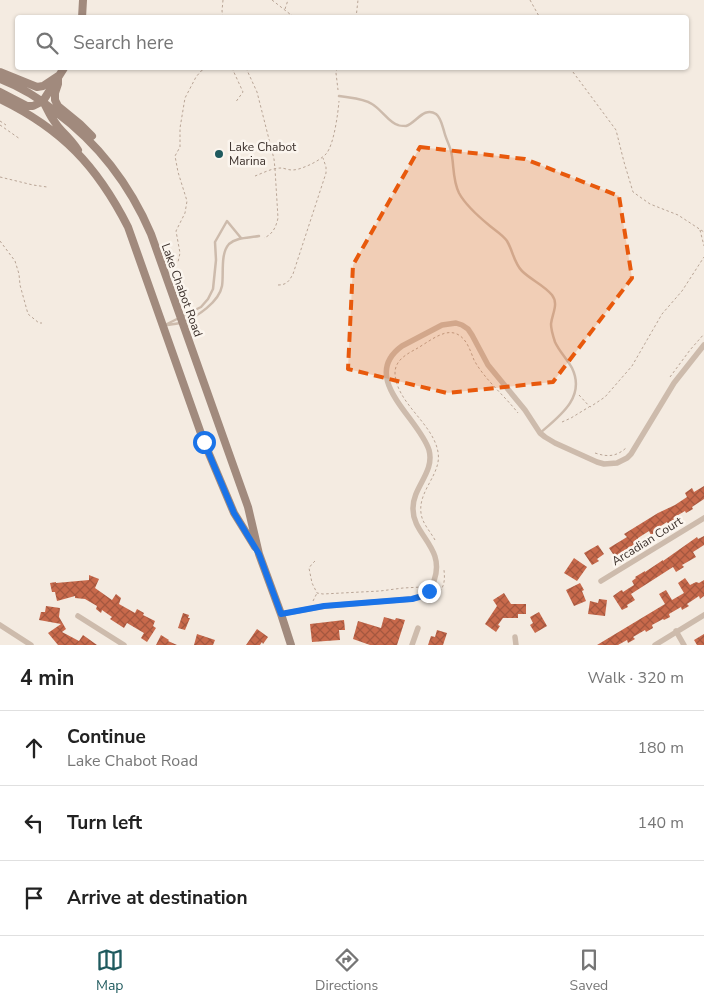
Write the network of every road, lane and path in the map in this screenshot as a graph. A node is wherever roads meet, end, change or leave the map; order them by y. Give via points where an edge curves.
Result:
1 (84, 0) edge
2 (223, 0) edge
3 (272, 0) edge
4 (288, 0) edge
5 (358, 0) edge
6 (530, 0) edge
7 (285, 10) junction
8 (82, 15) edge
9 (223, 15) edge
10 (291, 15) edge
11 (356, 15) edge
12 (538, 15) edge
13 (62, 70) edge
14 (203, 70) edge
15 (233, 70) edge
16 (247, 70) edge
17 (337, 70) edge
18 (572, 70) edge
19 (0, 72) edge
20 (58, 76) junction
21 (0, 80) edge
22 (0, 92) edge
23 (340, 96) junction
24 (0, 99) edge
25 (44, 101) junction
26 (235, 103) dead end
27 (0, 120) edge
28 (0, 125) edge
29 (6, 125) dead end
30 (20, 139) dead end
31 (81, 157) junction
32 (322, 157) junction
33 (107, 159) junction
34 (275, 169) junction
35 (255, 176) dead end
36 (0, 177) edge
37 (47, 187) dead end
38 (700, 229) junction
39 (704, 232) edge
40 (259, 236) dead end
41 (241, 238) junction
42 (263, 239) dead end
43 (0, 241) edge
44 (704, 246) edge
45 (704, 257) edge
46 (164, 273) junction
47 (278, 285) dead end
48 (181, 320) junction
49 (42, 323) dead end
50 (164, 326) junction
51 (704, 334) edge
52 (704, 345) edge
53 (669, 378) dead end
54 (576, 392) junction
55 (590, 407) junction
56 (522, 418) dead end
57 (549, 425) junction
58 (540, 433) junction
59 (628, 447) dead end
60 (593, 453) dead end
61 (704, 518) edge
62 (436, 542) dead end
63 (259, 554) junction
64 (315, 561) dead end
65 (443, 568) dead end
66 (601, 581) dead end
67 (426, 588) dead end
68 (432, 594) dead end
69 (281, 614) junction
70 (704, 615) edge
71 (78, 616) dead end
72 (0, 625) edge
73 (418, 628) dead end
74 (676, 631) junction
75 (515, 637) dead end
76 (31, 645) edge
77 (124, 645) edge
78 (290, 645) edge
79 (412, 645) edge
80 (516, 645) edge
81 (655, 645) edge
82 (684, 645) edge

1 - 8 main road
2 - 9 path
3 - 7 path
4 - 7 path
5 - 11 path
6 - 12 path
7 - 10 path
13 - 20 main road
14 - 46 path via 185,98 180,147 174,156 187,201 176,231 180,252 178,262
15 - 26 path via 243,92
16 - 34 path via 262,107
17 - 23 path
18 - 38 path via 616,130 633,192
19 - 20 main road via 37,87
20 - 25 main road
20 - 33 main road via 55,94 58,106 87,130
21 - 25 main road, Lake Chabot Road
22 - 25 main road via 27,106
23 - 32 path via 330,146
23 - 54 lane via 369,102 400,126 406,126 424,113 436,114 451,150 458,192 506,240 522,271 552,295 556,304 552,333 574,373
24 - 31 main road, Lake Chabot Road via 46,126
25 - 31 main road via 52,119 73,142
25 - 33 main road, Lake Chabot Road
27 - 29 path
28 - 30 path
31 - 50 main road, Lake Chabot Road via 109,192 128,228
32 - 34 path via 299,169
32 - 47 path via 326,173 293,274 284,285
33 - 46 main road, Lake Chabot Road via 144,218
34 - 35 path
34 - 42 path via 278,218 272,233
36 - 37 path
38 - 39 path
38 - 44 path
40 - 41 lane
41 - 48 lane via 228,246 224,254 222,288 214,301 202,312
41 - 48 lane via 227,221 215,242 213,289 201,307
43 - 49 path via 19,274 28,314
45 - 55 path via 662,314 632,366 605,397
46 - 48 main road, Lake Chabot Road
48 - 50 lane
48 - 63 main road, Lake Chabot Road via 248,507
50 - 63 main road, Lake Chabot Road via 216,472 234,513
51 - 53 path
52 - 58 street via 674,383 635,449 622,461 611,464 597,462
54 - 55 path
54 - 57 lane via 567,407
55 - 57 path
56 - 62 path via 480,369 466,342 457,334 441,335 408,353 396,364 400,390 434,439 439,454 437,467 420,507 422,519
57 - 58 lane
58 - 69 street via 488,365 468,329 462,325 442,325 396,350 388,361 386,377 395,398 429,451 428,467 412,510 436,559 433,586 425,594 412,599 324,606
59 - 60 path via 609,456
61 - 66 street, Arcadian Court
63 - 69 main road, Lake Chabot Road
64 - 67 path via 309,568 317,593
65 - 68 path via 444,587 439,593
69 - 78 main road, Lake Chabot Road
70 - 74 street
71 - 77 street
72 - 76 street
73 - 79 street
74 - 81 street
74 - 82 street
75 - 80 street

